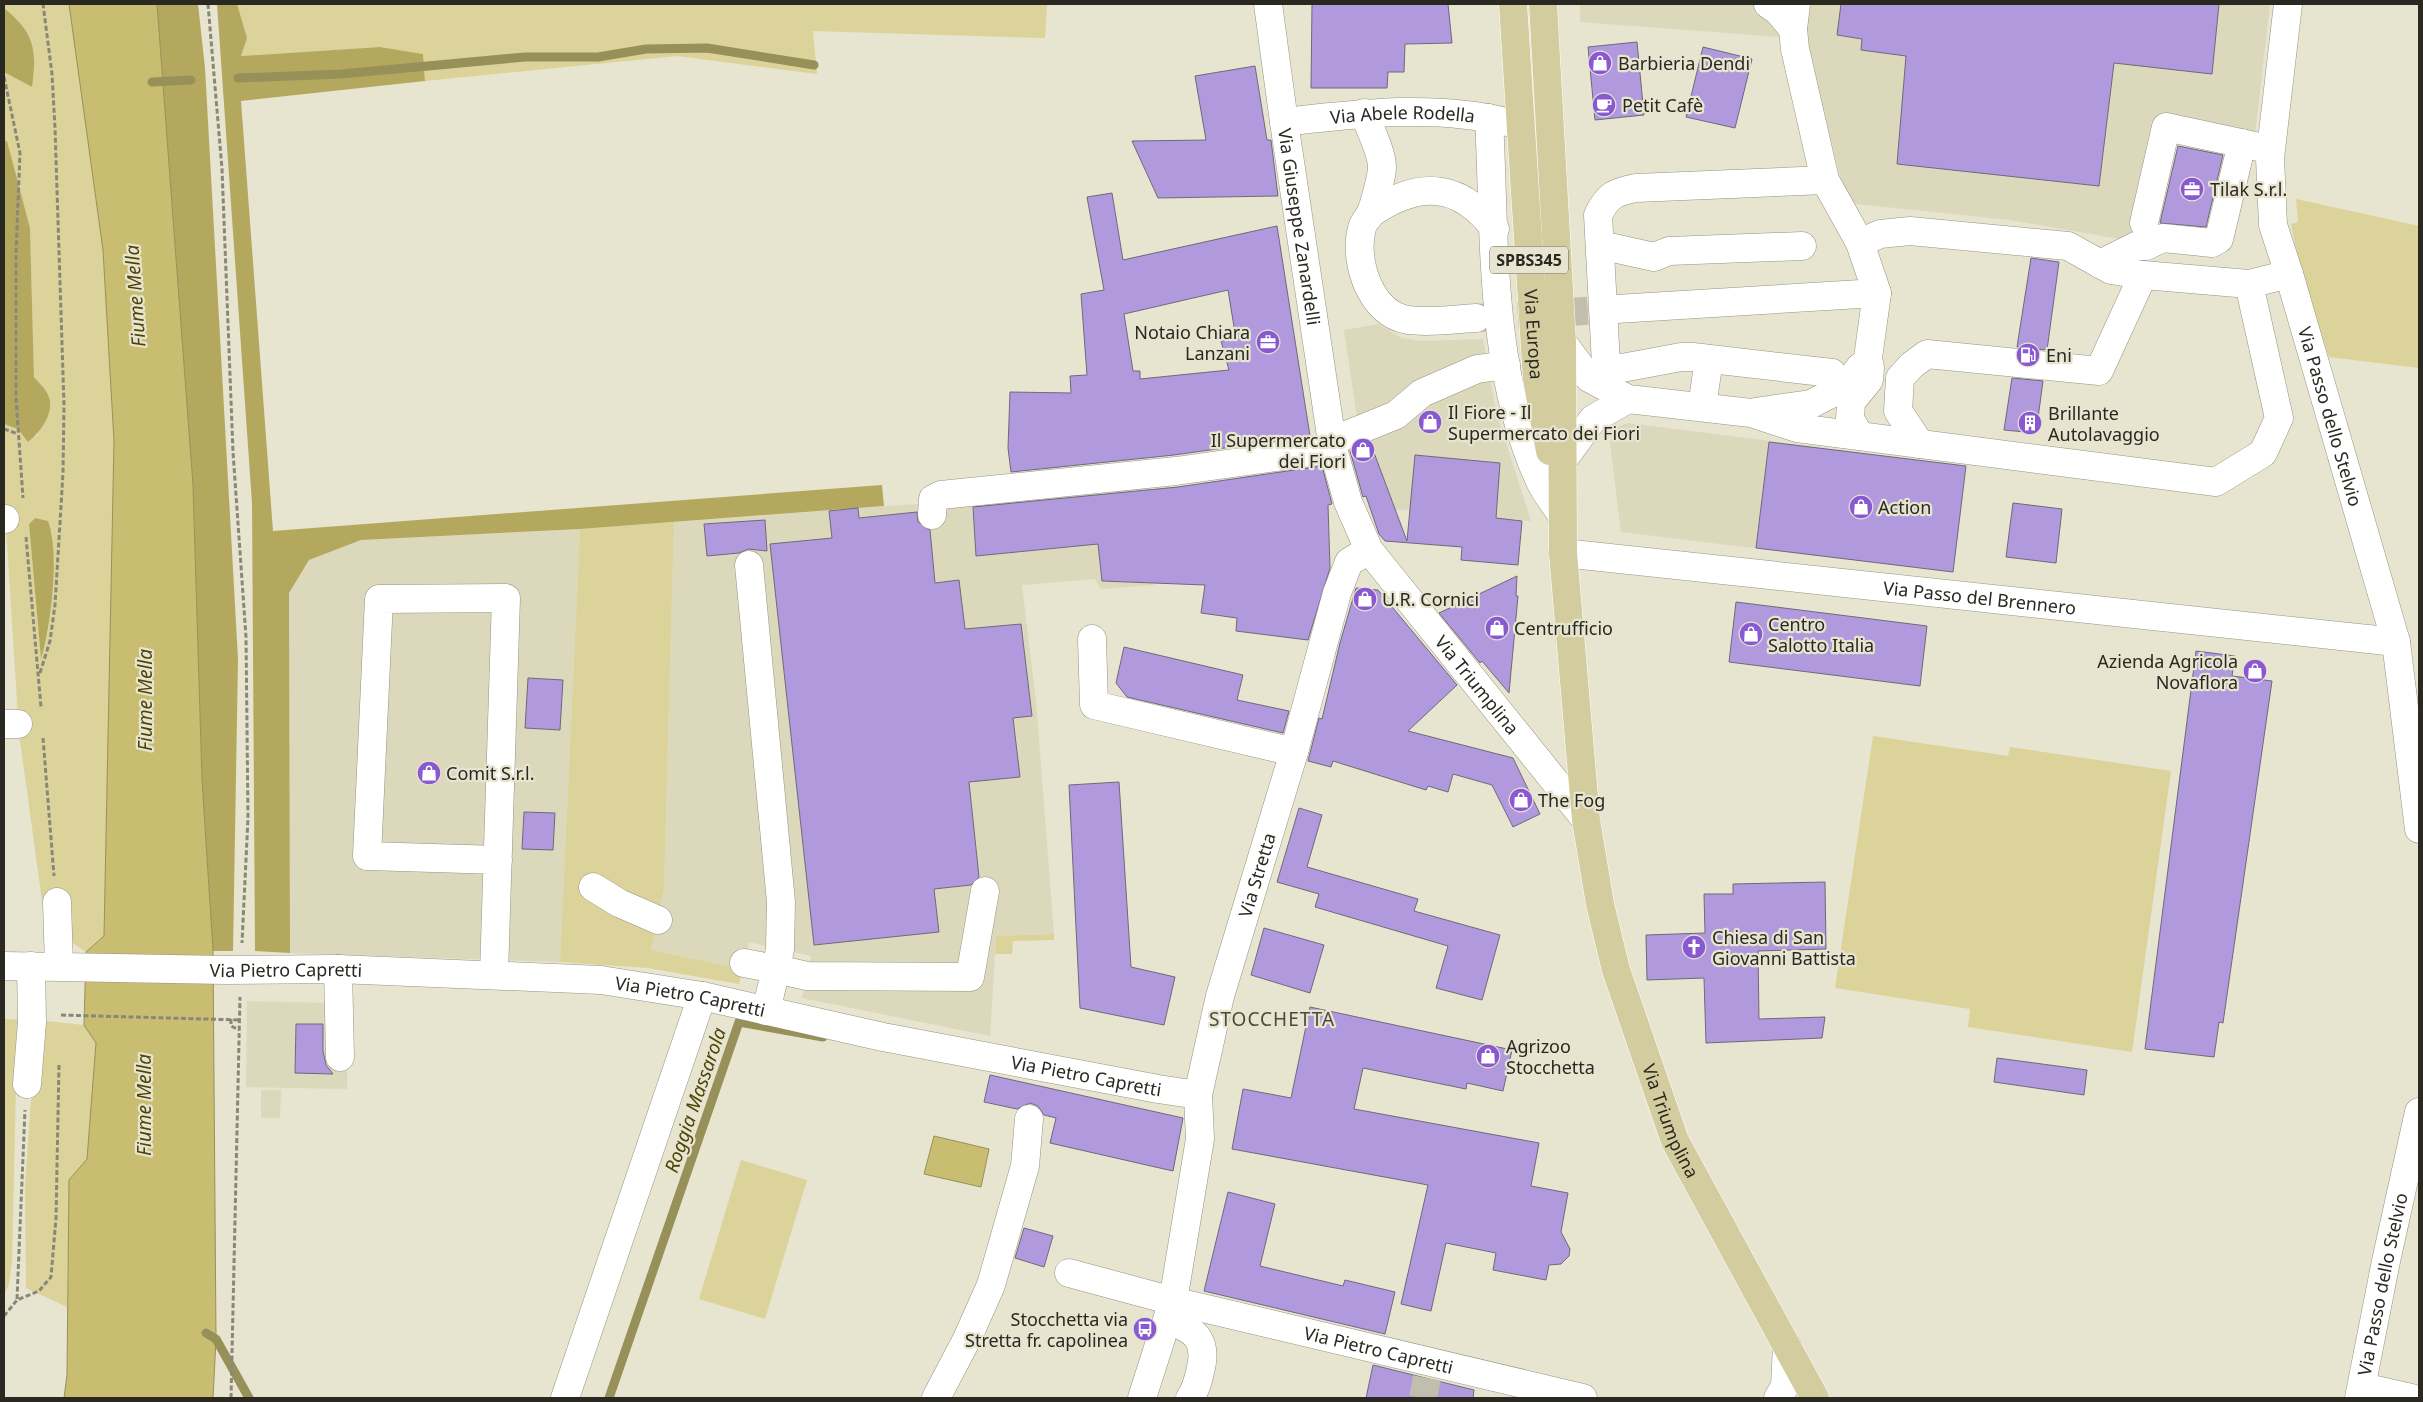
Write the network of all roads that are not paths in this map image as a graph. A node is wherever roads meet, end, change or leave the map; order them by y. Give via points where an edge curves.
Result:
1 (1268, 4) edge
2 (1513, 4) edge
3 (1543, 4) edge
4 (1768, 4) edge
5 (2288, 4) edge
6 (1795, 16) edge
7 (1364, 113) junction
8 (1489, 118) junction
9 (1284, 122) junction
10 (1520, 125) junction
11 (2242, 143) junction
12 (2271, 149) junction
13 (1825, 180) junction
14 (1370, 214) junction
15 (2144, 223) dead end
16 (1495, 229) junction
17 (1599, 239) junction
18 (1860, 243) junction
19 (1802, 246) dead end
20 (2100, 264) junction
21 (2289, 274) junction
22 (2143, 275) junction
23 (2249, 284) junction
24 (1878, 293) junction
25 (1616, 309) tunnel mouth
26 (1476, 318) tunnel mouth
27 (1562, 342) junction
28 (1868, 358) junction
29 (1709, 359) junction
30 (1506, 365) junction
31 (1832, 373) dead end
32 (1628, 398) junction
33 (1702, 407) junction
34 (1751, 413) junction
35 (1860, 436) junction
36 (1920, 444) junction
37 (1332, 445) junction
38 (1563, 460) junction
39 (932, 514) dead end
40 (1561, 514) junction
41 (1369, 550) junction
42 (1563, 553) junction
43 (749, 565) dead end
44 (1092, 639) dead end
45 (2396, 642) junction
46 (1294, 752) junction
47 (1586, 820) junction
48 (2419, 830) edge
49 (498, 860) junction
50 (593, 887) dead end
51 (985, 891) dead end
52 (57, 902) road end
53 (658, 920) dead end
54 (744, 963) dead end
55 (4, 966) edge
56 (32, 966) junction
57 (70, 967) junction
58 (338, 969) junction
59 (776, 969) junction
60 (494, 974) junction
61 (702, 996) junction
62 (766, 1011) junction
63 (340, 1057) dead end
64 (27, 1084) road end
65 (1198, 1094) junction
66 (2419, 1112) edge
67 (1029, 1119) dead end
68 (1069, 1273) dead end
69 (1170, 1311) junction
70 (1787, 1346) junction
71 (2361, 1393) edge
72 (565, 1398) edge
73 (936, 1398) edge
74 (1142, 1398) edge
75 (1190, 1398) edge
76 (1584, 1398) edge
77 (1778, 1398) edge
78 (1815, 1398) edge
79 (2411, 1398) edge

1 - 9 street, Via Giuseppe Zanardelli
2 - 10 main road, Via Europa / SPBS345
3 - 27 main road, Via Europa / SPBS345
4 - 6 street
5 - 12 street, Via Passo dello Stelvio
6 - 13 street via 1795,49
7 - 8 street, Via Abele Rodella via 1437,113
7 - 9 street, Via Abele Rodella
7 - 14 street via 1382,167
8 - 10 street, Via Abele Rodella
8 - 16 street
9 - 37 street, Via Giuseppe Zanardelli
10 - 40 main road, Via Europa / SPBS345 via 1537,379
11 - 12 street
11 - 15 street via 2166,127
11 - 20 street via 2219,239 2212,243 2163,238 2146,246 2136,246
12 - 21 street, Via Passo dello Stelvio via 2273,225
13 - 17 street via 1636,188 1616,192 1604,203 1598,215
13 - 18 street
14 - 16 street via 1391,200 1414,192 1435,191 1458,197 1481,212
14 - 26 street via 1359,239 1360,265 1377,301 1407,320
16 - 30 street via 1499,315
17 - 19 street via 1654,257 1669,251
17 - 29 street via 1606,364 1622,368 1681,357
18 - 20 street via 1880,234 1910,231 2002,239 2068,246
18 - 24 street
20 - 22 street via 2111,270
21 - 23 street
21 - 45 street, Via Passo dello Stelvio
22 - 23 street
22 - 36 street via 2099,371 1927,354 1912,365 1900,378 1898,411
23 - 36 street via 2278,418 2262,453 2216,482
24 - 25 street
24 - 28 street
27 - 32 street via 1589,378
27 - 38 main road, Via Europa / SPBS345
28 - 34 street via 1846,386 1811,404
28 - 35 street via 1869,380 1851,402 1850,419
29 - 31 street
29 - 33 street
30 - 37 street via 1477,369 1422,393 1396,415
30 - 40 street via 1511,400 1539,480
32 - 33 street
32 - 38 street via 1593,419
33 - 34 street
34 - 35 street via 1797,428
35 - 36 street
37 - 39 street via 1176,471 941,496 933,499
37 - 41 street via 1348,502
38 - 40 main road, Via Europa / SPBS345
40 - 42 main road, Via Europa / SPBS345
41 - 46 street, Via Stretta via 1349,562 1337,593
41 - 47 street, Via Triumplina
42 - 45 street, Via Passo del Brennero
42 - 47 main road, Via Triumplina
43 - 59 street via 781,902 780,949
44 - 46 street via 1094,705
45 - 48 street, Via Passo dello Stelvio
46 - 65 street, Via Stretta via 1220,996
47 - 70 main road, Via Triumplina via 1600,904 1616,970 1676,1141
49 - 49 street via 367,856 379,599 506,598
49 - 60 street
50 - 53 street
51 - 59 street via 970,977 807,976
52 - 57 street
54 - 59 street
55 - 56 street, Via Pietro Capretti
56 - 57 street, Via Pietro Capretti
56 - 64 street
57 - 58 street, Via Pietro Capretti
58 - 60 street, Via Pietro Capretti
58 - 63 street
59 - 62 street
60 - 61 street, Via Pietro Capretti via 601,980
61 - 62 street, Via Pietro Capretti
61 - 72 street
62 - 65 street, Via Pietro Capretti via 1158,1089
65 - 69 street, Via Stretta via 1200,1139
66 - 71 street, Via Passo dello Stelvio
67 - 73 street via 1026,1166 991,1285
68 - 69 street
69 - 74 street, Via Stretta
69 - 75 street via 1202,1343 1204,1357
69 - 76 street, Via Pietro Capretti via 1429,1370
70 - 77 street via 1785,1386
70 - 78 main road, Via Triumplina
71 - 79 street

